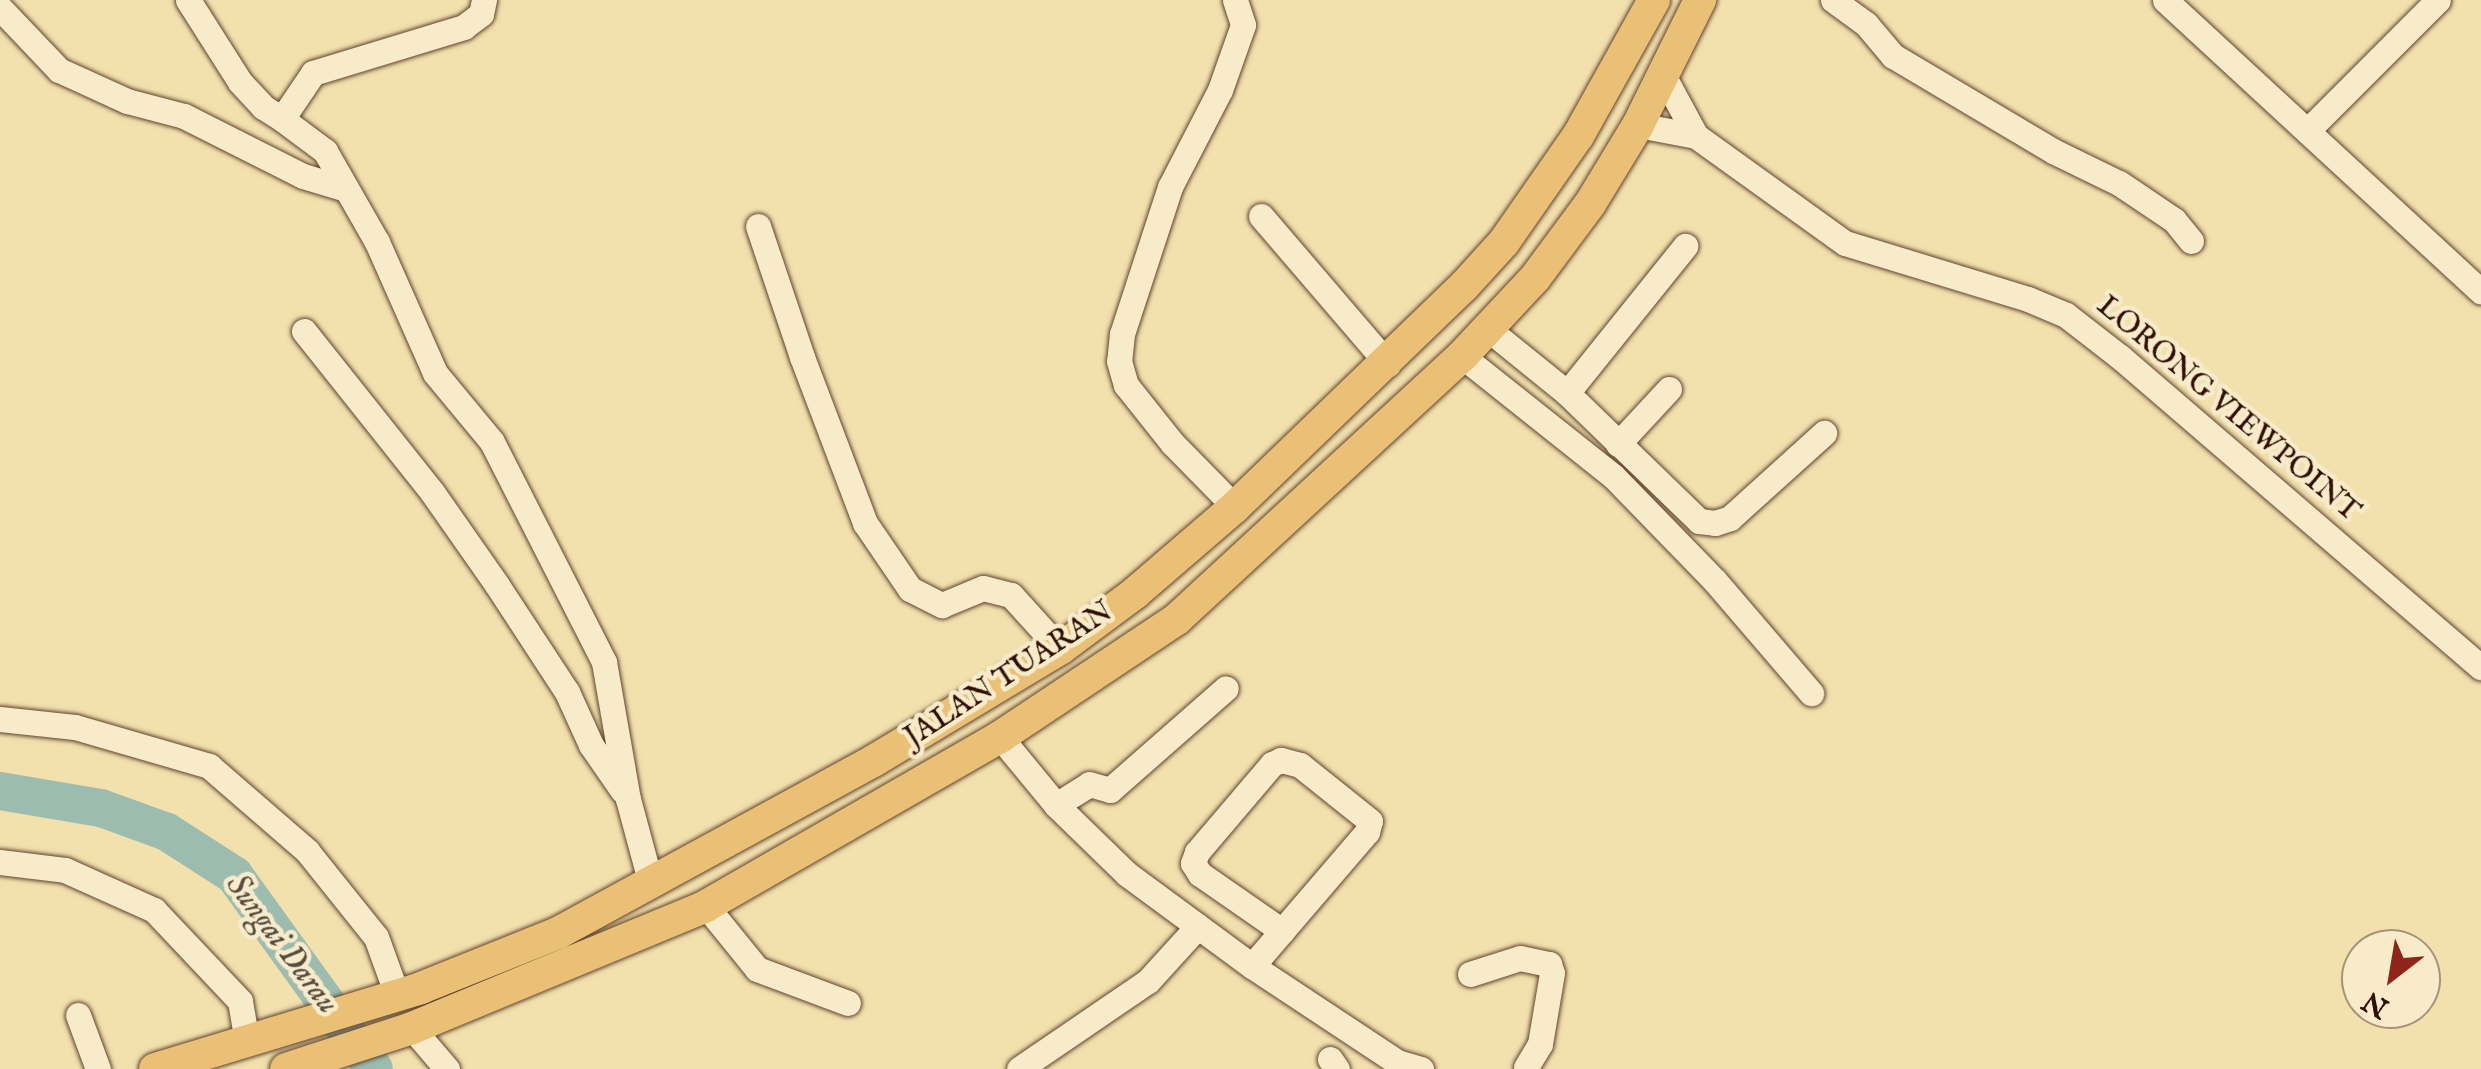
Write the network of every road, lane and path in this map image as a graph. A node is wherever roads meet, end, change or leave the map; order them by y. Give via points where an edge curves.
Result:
1 (188, 0) edge
2 (484, 0) edge
3 (1234, 0) edge
4 (1654, 0) edge
5 (1700, 0) edge
6 (1833, 0) edge
7 (2164, 0) edge
8 (2438, 0) edge
9 (0, 8) edge
10 (1664, 77) junction
11 (282, 119) junction
12 (1638, 124) junction
13 (2306, 132) junction
14 (1696, 136) junction
15 (346, 189) junction
16 (1262, 216) dead end
17 (758, 226) dead end
18 (2192, 241) dead end
19 (1686, 246) dead end
20 (2481, 292) edge
21 (1488, 329) junction
22 (304, 331) dead end
23 (1462, 356) junction
24 (1388, 364) junction
25 (1669, 389) dead end
26 (1567, 392) junction
27 (1824, 433) dead end
28 (1618, 444) junction
29 (1235, 507) junction
30 (1060, 648) junction
31 (2481, 668) edge
32 (1087, 681) junction
33 (1226, 688) dead end
34 (1811, 692) dead end
35 (0, 719) edge
36 (1000, 737) junction
37 (628, 798) junction
38 (1056, 805) junction
39 (712, 851) junction
40 (0, 862) edge
41 (651, 884) junction
42 (706, 906) junction
43 (1198, 926) junction
44 (1282, 930) junction
45 (1252, 966) junction
46 (1470, 974) dead end
47 (384, 999) junction
48 (848, 1003) dead end
49 (78, 1016) dead end
50 (398, 1033) junction
51 (255, 1040) junction
52 (1405, 1067) edge
53 (1521, 1068) edge
54 (98, 1069) edge
55 (156, 1069) edge
56 (287, 1069) edge
57 (446, 1069) edge
58 (1019, 1069) edge

1 - 11 street via 240,82
2 - 11 street via 481,14 464,27 312,73
3 - 29 street via 1243,26 1220,90 1170,188 1119,360 1126,386
4 - 24 main road, JALAN TUARAN via 1538,197
5 - 10 main road, JALAN TUARAN
6 - 18 street via 1893,56 2118,183 2174,220
7 - 13 street
8 - 13 street
9 - 15 street via 60,70 127,101 184,116 303,176
10 - 12 main road, JALAN TUARAN
10 - 14 street
11 - 15 street via 325,151
12 - 14 street
12 - 21 main road, JALAN TUARAN via 1565,241
13 - 20 street
14 - 31 street, LORONG VIEWPOINT via 1846,243 2028,298 2066,316
15 - 37 street via 435,373 492,442 604,662
16 - 24 street
17 - 30 street via 866,523 910,589 942,605 983,588 1011,595
19 - 26 street
21 - 23 main road, JALAN TUARAN
21 - 26 street
22 - 37 street via 497,585
23 - 32 main road, JALAN TUARAN via 1221,581
23 - 34 street via 1613,476
24 - 29 main road, JALAN TUARAN
25 - 28 street
26 - 28 street
27 - 28 street via 1766,489 1715,523 1699,521
29 - 30 main road, JALAN TUARAN
30 - 39 main road, JALAN TUARAN
32 - 36 main road, JALAN TUARAN
32 - 39 main road via 1040,691 741,864 725,868
33 - 38 street via 1110,790 1089,784
35 - 47 street via 75,727 209,766 308,852 376,938
36 - 38 street
36 - 42 main road, JALAN TUARAN
37 - 41 street
38 - 43 street via 1127,874
39 - 41 main road, JALAN TUARAN
40 - 51 street via 64,870 154,910 240,1001
41 - 47 main road, JALAN TUARAN via 515,952
42 - 48 street via 757,969
42 - 50 main road, JALAN TUARAN
43 - 45 street
43 - 58 street via 1148,982
44 - 44 street via 1370,821 1300,765 1281,760 1192,864
44 - 45 street
45 - 52 street
46 - 53 street via 1520,958 1549,964 1540,1044
47 - 51 main road, JALAN TUARAN
49 - 54 street
50 - 56 main road, JALAN TUARAN
50 - 57 street
51 - 55 main road, JALAN TUARAN

